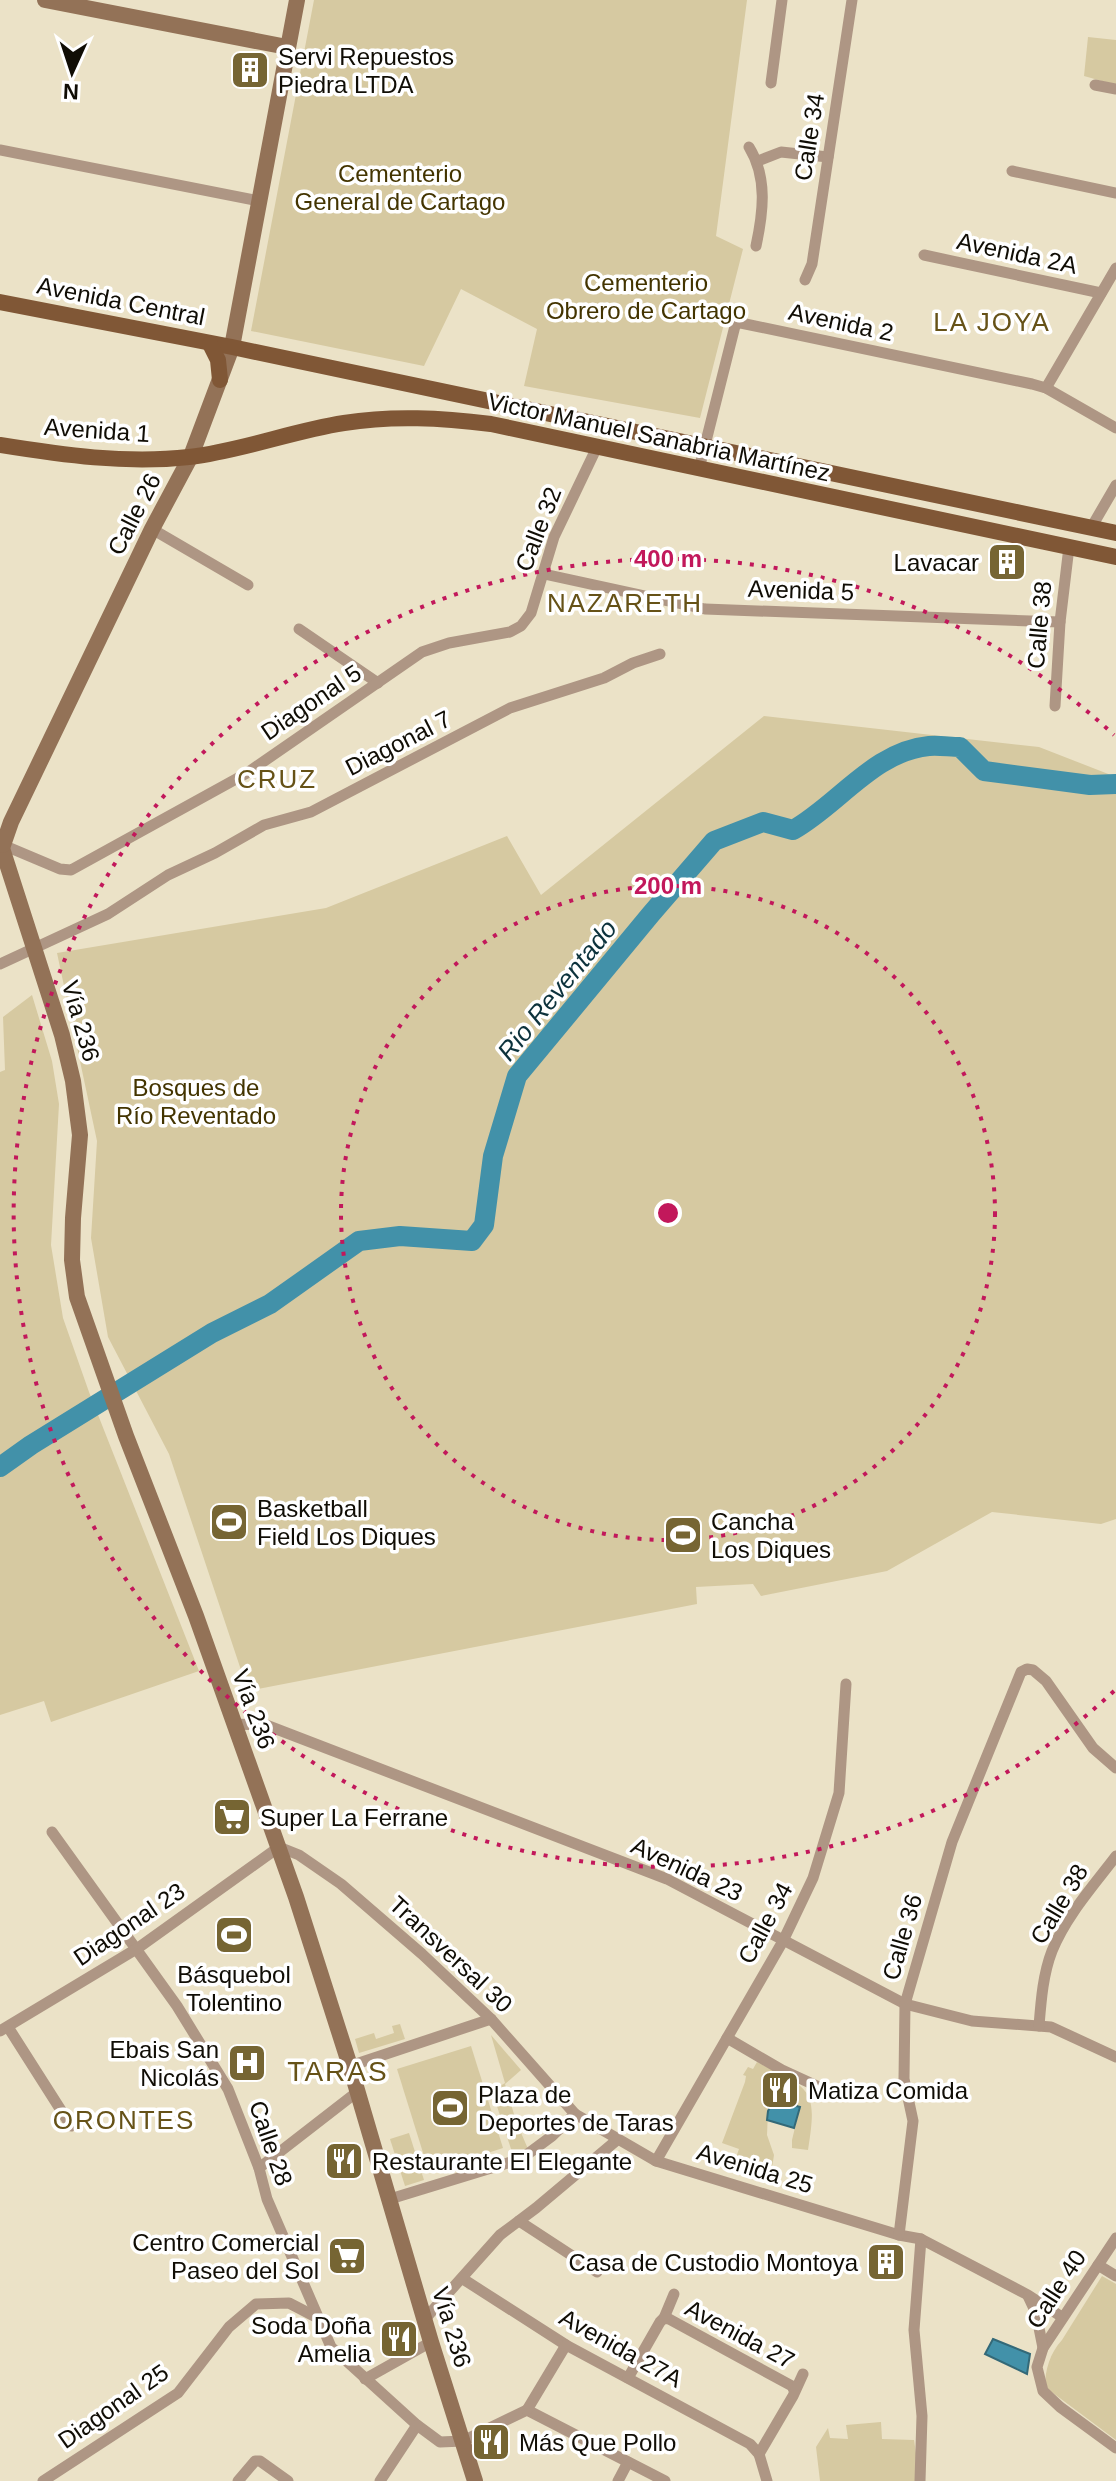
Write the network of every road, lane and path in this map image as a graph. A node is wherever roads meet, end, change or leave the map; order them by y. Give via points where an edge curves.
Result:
1 (45, 0) edge
2 (297, 0) edge
3 (782, 0) edge
4 (852, 0) edge
5 (287, 47) junction
6 (771, 83) dead end
7 (1095, 85) dead end
8 (1116, 89) edge
9 (749, 147) dead end
10 (0, 150) edge
11 (828, 157) junction
12 (758, 161) junction
13 (1012, 171) dead end
14 (1116, 193) edge
15 (259, 201) junction
16 (756, 246) dead end
17 (924, 255) dead end
18 (1116, 268) edge
19 (805, 280) dead end
20 (1101, 293) junction
21 (0, 302) edge
22 (210, 344) junction
23 (232, 347) junction
24 (220, 380) junction
25 (1046, 388) junction
26 (1116, 428) edge
27 (0, 445) edge
28 (597, 447) junction
29 (704, 447) junction
30 (725, 451) junction
31 (191, 456) junction
32 (699, 469) junction
33 (719, 474) junction
34 (1116, 485) edge
35 (1091, 528) junction
36 (152, 529) junction
37 (1116, 533) edge
38 (1069, 547) junction
39 (1116, 557) edge
40 (544, 574) junction
41 (248, 585) dead end
42 (1060, 622) junction
43 (521, 626) joint
44 (299, 629) dead end
45 (660, 654) dead end
46 (378, 683) junction
47 (1055, 706) dead end
48 (1, 845) edge
49 (34, 950) junction
50 (0, 964) edge
51 (846, 1684) dead end
52 (234, 1724) junction
53 (1116, 1768) edge
54 (52, 1832) dead end
55 (279, 1847) junction
56 (1116, 1856) edge
57 (783, 1941) junction
58 (138, 1948) junction
59 (905, 2004) junction
60 (491, 2019) junction
61 (1039, 2026) junction
62 (4, 2029) edge
63 (727, 2038) junction
64 (1116, 2057) edge
65 (350, 2066) junction
66 (819, 2087) dead end
67 (357, 2092) junction
68 (575, 2114) junction
69 (71, 2126) dead end
70 (617, 2140) junction
71 (656, 2161) junction
72 (259, 2168) junction
73 (390, 2199) junction
74 (519, 2221) junction
75 (899, 2235) junction
76 (1116, 2238) edge
77 (921, 2239) junction
78 (1098, 2265) junction
79 (597, 2272) dead end
80 (1116, 2276) edge
81 (463, 2279) junction
82 (674, 2294) dead end
83 (1028, 2295) junction
84 (1062, 2317) junction
85 (318, 2318) junction
86 (664, 2318) junction
87 (424, 2320) junction
88 (431, 2342) junction
89 (566, 2345) junction
90 (1043, 2348) junction
91 (803, 2374) dead end
92 (628, 2378) junction
93 (365, 2379) junction
94 (794, 2390) junction
95 (527, 2410) junction
96 (417, 2425) junction
97 (463, 2441) junction
98 (1116, 2448) edge
99 (759, 2454) junction
100 (628, 2462) junction
101 (43, 2481) edge
102 (238, 2481) edge
103 (288, 2481) edge
104 (380, 2481) edge
105 (475, 2481) edge
106 (618, 2481) edge
107 (665, 2481) edge
108 (767, 2481) edge
109 (920, 2481) edge

1 - 5 main road
2 - 5 main road, Calle 26
3 - 6 street
4 - 11 street, Calle 34
5 - 15 main road, Calle 26
7 - 8 street
9 - 12 street
10 - 15 street
11 - 12 street via 781,152
11 - 19 street, Calle 34
12 - 16 street via 763,204
13 - 14 street
15 - 23 main road, Calle 26
17 - 20 street, Avenida 2A
18 - 20 street
20 - 25 street
21 - 22 main road, Avenida Central
22 - 23 main road, Avenida Central
22 - 24 main road
23 - 24 main road, Calle 26
23 - 29 main road, Victor Manuel Sanabria Martínez
24 - 31 main road, Calle 26
25 - 26 street, Avenida 2
25 - 29 street, Avenida 2 via 736,322
27 - 31 main road, Avenida 1 via 59,455
28 - 31 main road, Victor Manuel Sanabria Martínez via 491,424 392,418 344,423
28 - 32 main road, Victor Manuel Sanabria Martínez
28 - 40 street, Calle 32 via 554,537
29 - 30 main road, Victor Manuel Sanabria Martínez
29 - 32 street
30 - 33 main road via 718,461
30 - 35 main road, Victor Manuel Sanabria Martínez
31 - 36 main road, Calle 26
32 - 33 main road, Victor Manuel Sanabria Martínez
33 - 38 main road, Victor Manuel Sanabria Martínez
34 - 35 street
35 - 37 main road, Victor Manuel Sanabria Martínez
36 - 41 street
36 - 48 main road, Calle 26
38 - 39 main road, Victor Manuel Sanabria Martínez
38 - 42 street, Calle 38
40 - 42 street, Avenida 5 via 705,609
40 - 43 street, Calle 32
42 - 47 street, Calle 38
43 - 46 street, Diagonal 5 via 434,647
44 - 46 street
45 - 49 street, Diagonal 7 via 510,708 311,812 264,825
46 - 48 street, Diagonal 5 via 247,773 71,870
48 - 49 main road, Vía 236
49 - 50 street, Diagonal 7
49 - 52 main road, Vía 236 via 62,1035 78,1112 72,1260 77,1297
51 - 57 street, Calle 34 via 839,1793 813,1878
52 - 55 main road, Vía 236
52 - 57 street, Avenida 23 via 266,1725 667,1879
53 - 59 street, Calle 36 via 1093,1748 1046,1681 1033,1670 1021,1672 952,1842
54 - 58 street, Calle 28
55 - 58 street, Diagonal 23
55 - 60 street, Transversal 30 via 341,1884
55 - 65 main road, Vía 236
56 - 61 street, Calle 38 via 1052,1951
57 - 59 street, Avenida 23
57 - 63 street, Calle 34
58 - 62 street, Diagonal 23
58 - 72 street, Calle 28 via 228,2089
59 - 61 street, Avenida 23 via 972,2021
59 - 75 street, Calle 36 via 904,2079 913,2121
60 - 65 street
60 - 68 street, Transversal 30
61 - 64 street, Avenida 23
62 - 69 street
63 - 66 street
63 - 71 street, Calle 34
65 - 67 main road, Vía 236
67 - 72 street
67 - 73 main road, Vía 236
68 - 70 street, Avenida 25
68 - 73 street via 521,2159
70 - 71 street, Avenida 25
70 - 74 street
71 - 75 street, Avenida 25
72 - 85 street, Calle 28
73 - 87 main road, Vía 236
74 - 79 street
74 - 81 street
75 - 77 street, Avenida 25
76 - 78 street, Calle 40
77 - 83 street, Avenida 25
77 - 109 street via 914,2330 922,2416
78 - 80 street
78 - 84 street, Calle 40
81 - 87 street
81 - 89 street, Avenida 27A
82 - 86 street
83 - 84 street, Avenida 25
83 - 90 street
84 - 90 street, Calle 40
85 - 93 street, Calle 28 via 331,2347
85 - 101 street, Diagonal 25 via 289,2303 256,2304 229,2327 178,2393
86 - 92 street
86 - 94 street, Avenida 27
87 - 88 main road, Vía 236
88 - 93 street
88 - 97 main road, Vía 236
89 - 92 street, Avenida 27A
89 - 95 street
90 - 98 street, Calle 40 via 1037,2367 1043,2391
91 - 94 street
92 - 99 street, Avenida 27A via 750,2444
93 - 96 street, Calle 28
94 - 99 street
95 - 97 street
95 - 100 street
96 - 97 street, Calle 28 via 440,2442
96 - 104 street
97 - 105 main road, Vía 236
99 - 108 street
100 - 106 street
100 - 107 street
102 - 103 street via 255,2461

